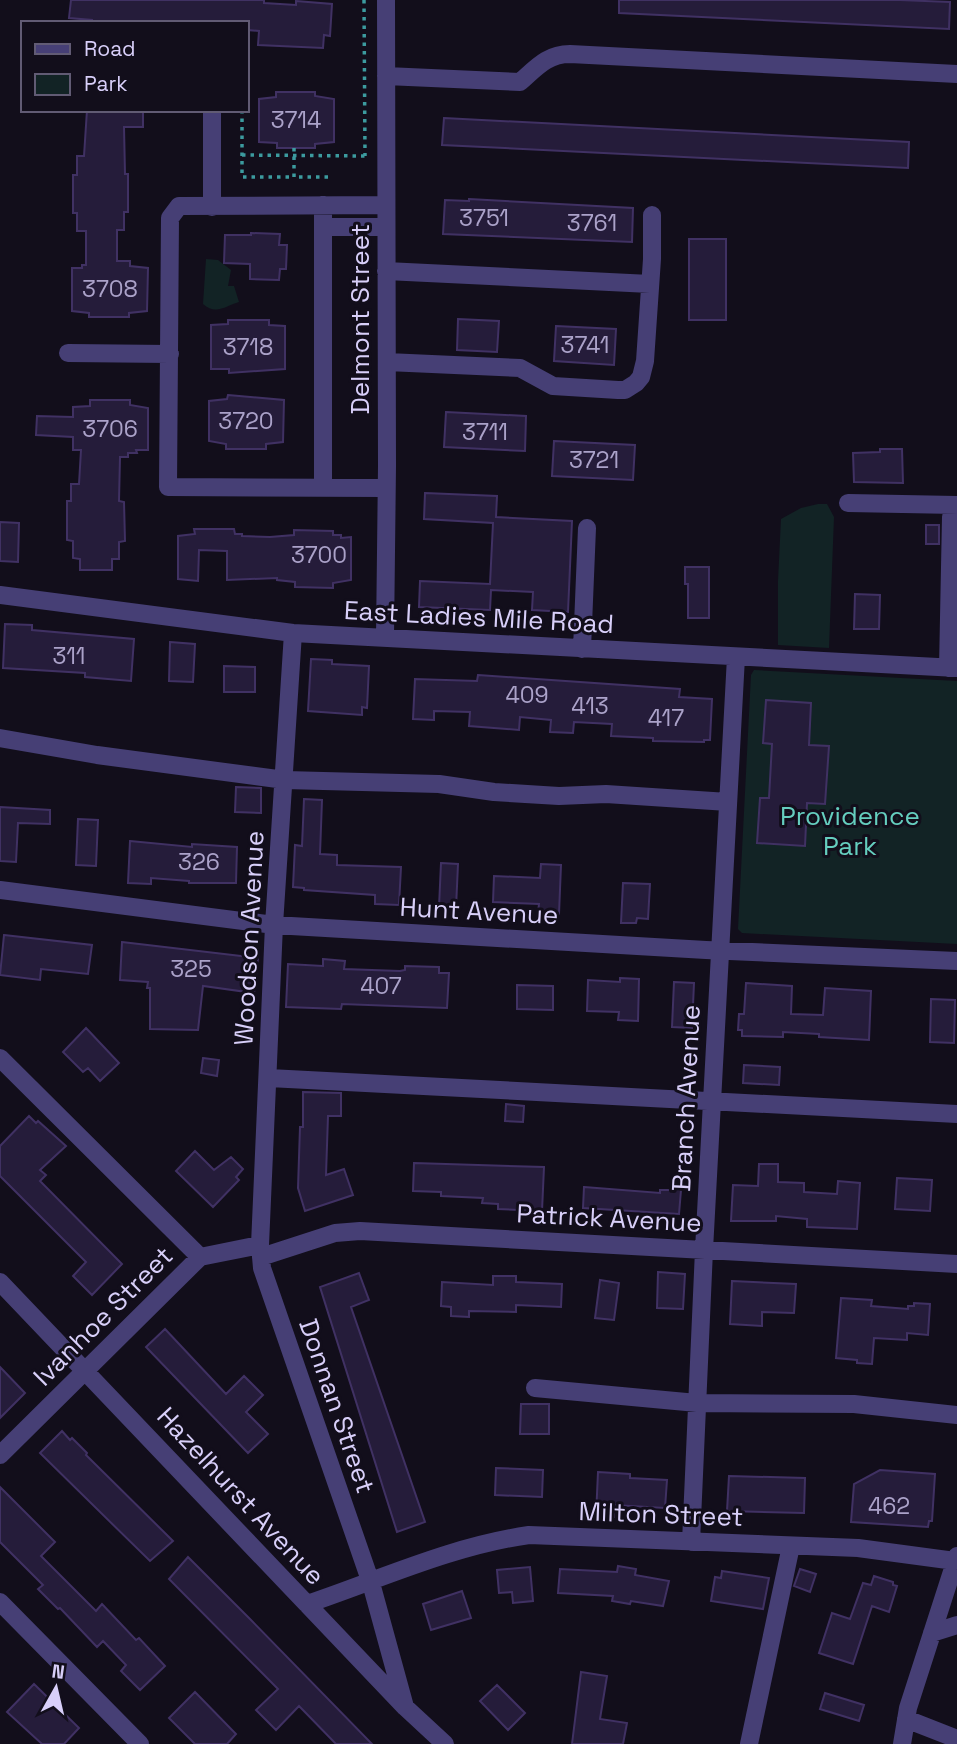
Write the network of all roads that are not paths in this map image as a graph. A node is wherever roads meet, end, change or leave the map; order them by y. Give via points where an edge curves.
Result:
1 (386, 0) edge
2 (957, 74) edge
3 (386, 76) junction
4 (212, 112) edge
5 (323, 205) junction
6 (386, 205) junction
7 (212, 207) junction
8 (652, 215) dead end
9 (323, 227) junction
10 (386, 227) junction
11 (386, 271) junction
12 (650, 285) junction
13 (68, 353) dead end
14 (170, 354) junction
15 (387, 362) junction
16 (323, 487) junction
17 (385, 488) junction
18 (848, 503) dead end
19 (957, 506) edge
20 (587, 528) dead end
21 (0, 595) edge
22 (293, 633) junction
23 (385, 637) junction
24 (582, 649) junction
25 (736, 657) junction
26 (953, 668) edge
27 (0, 738) edge
28 (285, 780) junction
29 (728, 802) junction
30 (0, 890) edge
31 (274, 925) junction
32 (721, 951) junction
33 (957, 961) edge
34 (0, 1058) edge
35 (269, 1077) junction
36 (712, 1102) junction
37 (957, 1114) edge
38 (704, 1250) junction
39 (260, 1251) junction
40 (200, 1257) junction
41 (957, 1264) edge
42 (0, 1282) edge
43 (86, 1370) junction
44 (534, 1388) dead end
45 (697, 1403) junction
46 (957, 1415) edge
47 (0, 1455) edge
48 (691, 1542) junction
49 (791, 1546) junction
50 (956, 1559) edge
51 (371, 1583) junction
52 (0, 1602) edge
53 (307, 1604) junction
54 (957, 1625) edge
55 (932, 1633) junction
56 (405, 1707) junction
57 (906, 1719) junction
58 (957, 1739) edge
59 (141, 1744) edge
60 (445, 1744) edge
61 (749, 1744) edge
62 (902, 1744) edge

1 - 3 street, Delmont Street
2 - 3 street via 556,54 520,82
3 - 6 street, Delmont Street
4 - 7 street
5 - 6 street
5 - 7 street
5 - 9 street
6 - 10 street, Delmont Street
7 - 14 street via 179,206 170,218
8 - 12 street
9 - 10 street
9 - 16 street
10 - 11 street, Delmont Street
11 - 12 street
11 - 15 street, Delmont Street
12 - 15 street via 644,370 625,390 553,386 520,368
13 - 14 street
14 - 16 street via 168,487
15 - 17 street, Delmont Street
16 - 17 street
17 - 23 street, Delmont Street
18 - 19 street
19 - 26 street via 951,517
20 - 24 street
21 - 22 street, East Ladies Mile Road
22 - 23 street, East Ladies Mile Road
22 - 28 street, Woodson Avenue
23 - 24 street, East Ladies Mile Road
24 - 25 street, East Ladies Mile Road
25 - 26 street, East Ladies Mile Road
25 - 29 street, Branch Avenue
27 - 28 street
28 - 29 street via 439,784 494,792
28 - 31 street, Woodson Avenue
29 - 32 street, Branch Avenue
30 - 31 street, Hunt Avenue
31 - 32 street, Hunt Avenue
31 - 35 street, Woodson Avenue
32 - 33 street, Hunt Avenue
32 - 36 street, Branch Avenue
34 - 40 street
35 - 36 street
35 - 39 street, Woodson Avenue
36 - 37 street
36 - 38 street, Branch Avenue
38 - 39 street, Patrick Avenue via 360,1231
38 - 41 street, Patrick Avenue
38 - 45 street, Branch Avenue
39 - 40 street, Ivanhoe Street
39 - 51 street, Donnan Street
40 - 43 street, Ivanhoe Street
42 - 43 street, Hazelhurst Avenue
43 - 47 street, Ivanhoe Street
43 - 53 street, Hazelhurst Avenue
44 - 45 street
45 - 46 street via 854,1404
45 - 48 street, Branch Avenue
48 - 49 street, Milton Street
48 - 51 street, Milton Street via 529,1535 493,1540 429,1559
49 - 50 street, Milton Street
49 - 61 street
50 - 55 street
51 - 53 street, Milton Street
51 - 56 street
52 - 59 street
53 - 56 street, Hazelhurst Avenue
54 - 55 street
55 - 57 street
56 - 60 street, Hazelhurst Avenue
57 - 58 street
57 - 62 street

